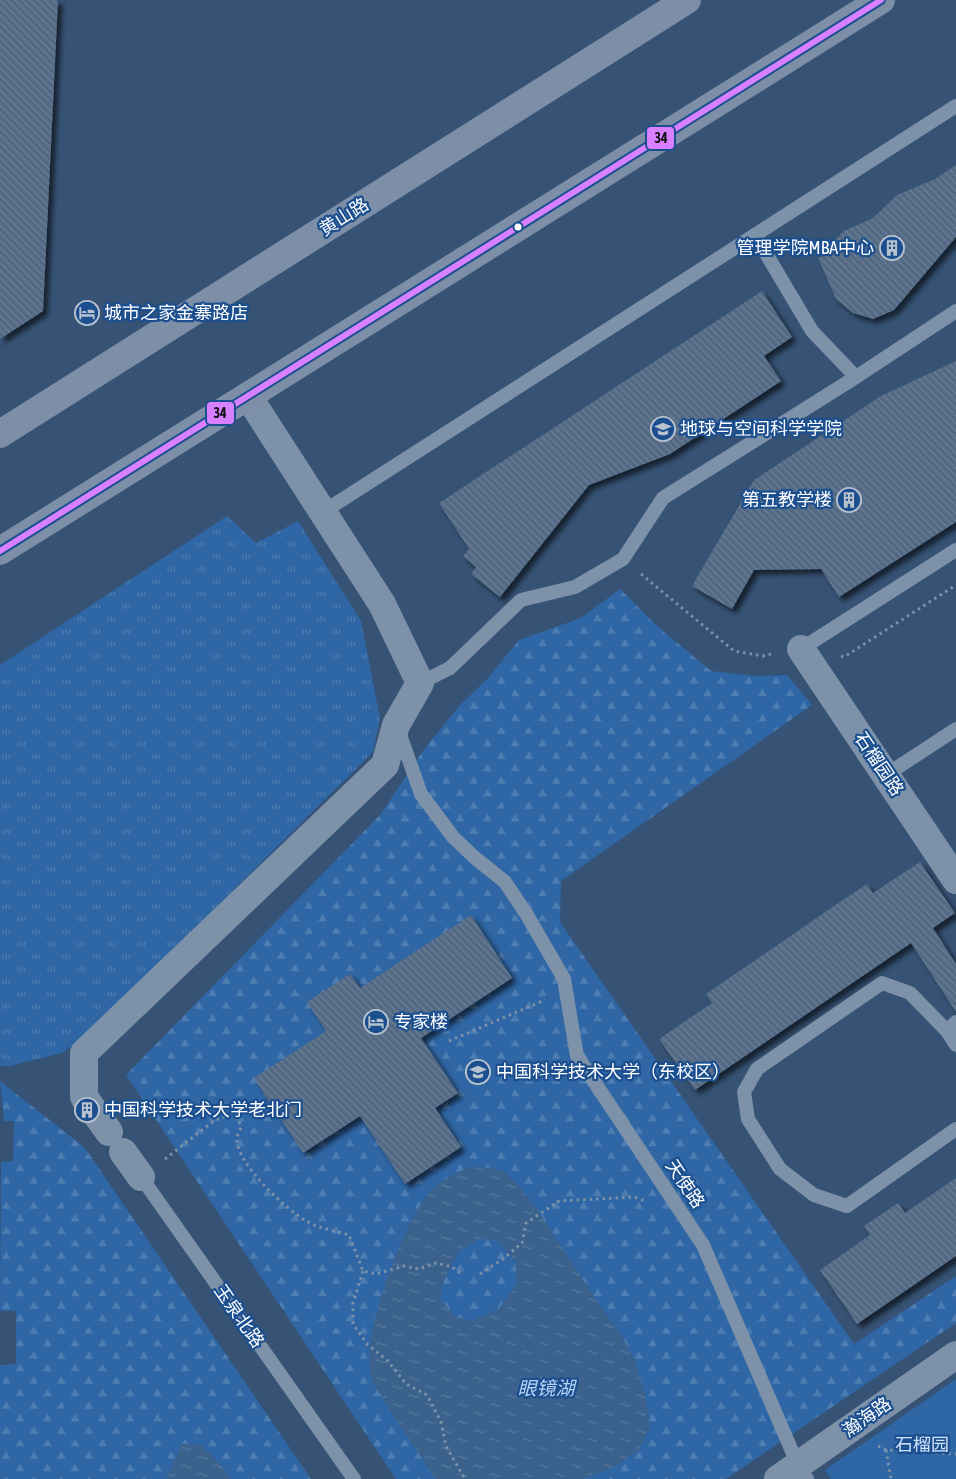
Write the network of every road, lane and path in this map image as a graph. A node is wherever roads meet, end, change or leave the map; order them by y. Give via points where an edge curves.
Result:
1 (687, 0) edge
2 (881, 0) edge
3 (956, 106) edge
4 (755, 235) junction
5 (956, 311) edge
6 (856, 377) junction
7 (248, 396) junction
8 (0, 434) edge
9 (323, 512) junction
10 (956, 550) edge
11 (0, 551) edge
12 (623, 560) junction
13 (801, 649) junction
14 (420, 682) junction
15 (396, 725) junction
16 (956, 729) edge
17 (886, 775) junction
18 (955, 876) edge
19 (566, 991) junction
20 (951, 1027) edge
21 (449, 1041) dead end
22 (956, 1045) edge
23 (956, 1129) edge
24 (141, 1178) junction
25 (683, 1215) junction
26 (363, 1271) junction
27 (460, 1273) dead end
28 (480, 1274) dead end
29 (956, 1355) edge
30 (849, 1430) junction
31 (886, 1450) junction
32 (956, 1454) edge
33 (794, 1474) edge
34 (354, 1479) edge
35 (465, 1479) edge
36 (891, 1479) edge

1 - 8 main road, 黄山路
2 - 7 main road
3 - 4 lane
4 - 6 lane via 812,331
4 - 9 lane
5 - 6 lane
6 - 12 lane via 662,498
7 - 9 street
7 - 11 main road
9 - 14 street via 382,604
10 - 13 lane
12 - 13 path via 734,651 763,656
12 - 14 lane via 575,587 520,600 450,668
13 - 17 street, 石榴园路
14 - 15 street
15 - 19 lane, 天使路 via 421,794 453,837 505,882 528,915 564,979
15 - 24 street, 玉泉北路 via 385,765 84,1054 84,1097
16 - 17 lane
17 - 18 street, 石榴园路
19 - 21 path
19 - 25 lane, 天使路 via 577,1056
20 - 22 lane
20 - 23 lane via 910,993 882,983 757,1069 744,1092 748,1119 780,1169 814,1195 847,1206
24 - 26 path via 214,1120 230,1115 238,1119 241,1126 237,1138 239,1151 263,1184 307,1221 350,1235
24 - 34 lane, 玉泉北路
25 - 28 path via 634,1197 559,1201 526,1223 522,1243
25 - 33 lane, 天使路 via 703,1245
26 - 27 path via 376,1274 404,1266 418,1269 436,1263
26 - 35 path via 354,1303 353,1324 367,1344 388,1361 406,1384 427,1395 441,1422 446,1446
29 - 30 street, 瀚海路
30 - 31 path
30 - 33 street, 瀚海路
31 - 32 path
31 - 36 path

